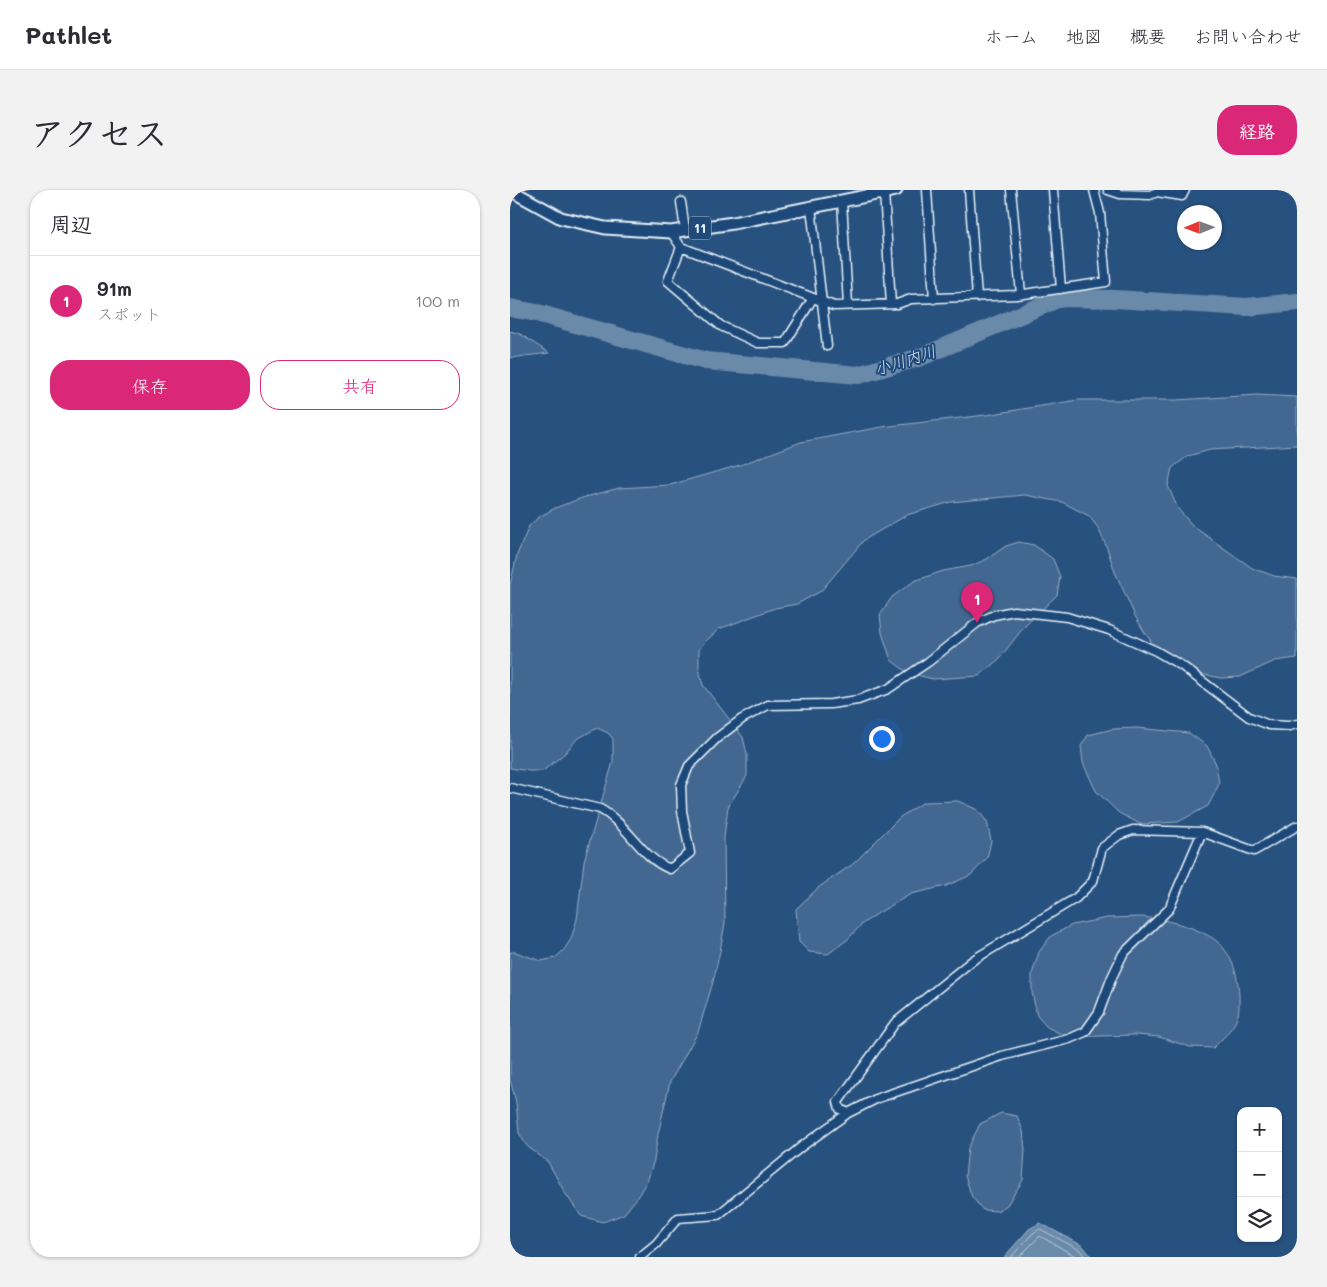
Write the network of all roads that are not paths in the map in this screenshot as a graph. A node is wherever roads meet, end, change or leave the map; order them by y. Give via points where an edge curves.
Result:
1 (510, 190) edge
2 (927, 190) edge
3 (969, 190) edge
4 (1011, 190) edge
5 (1054, 190) edge
6 (1094, 190) edge
7 (1108, 190) edge
8 (1185, 190) edge
9 (890, 191) edge
10 (842, 201) junction
11 (681, 202) dead end
12 (811, 207) junction
13 (685, 230) junction
14 (671, 232) junction
15 (681, 247) junction
16 (1061, 289) junction
17 (1021, 294) junction
18 (976, 297) junction
19 (934, 299) junction
20 (817, 300) junction
21 (891, 304) junction
22 (848, 306) junction
23 (827, 346) dead end
24 (1297, 724) edge
25 (510, 788) edge
26 (1297, 826) edge
27 (1202, 832) junction
28 (848, 1113) junction
29 (640, 1257) edge

1 - 14 main road, 11 via 561,218 605,228
2 - 19 street
3 - 18 street
4 - 17 street
5 - 16 street
6 - 16 street via 1100,213 1106,282
7 - 8 street via 1120,194 1150,195 1157,192 1182,196
9 - 10 main road, 11
9 - 21 street
10 - 12 main road, 11
10 - 22 street
11 - 13 street
12 - 13 main road, 11
12 - 20 street
13 - 14 main road, 11
14 - 15 street
15 - 20 street
15 - 20 street via 668,280 721,326 758,343 785,343
16 - 17 street
17 - 18 street
18 - 19 street
19 - 21 street via 911,299
20 - 22 street via 834,306
20 - 23 street via 826,324
21 - 22 street
24 - 25 street via 1269,725 1249,718 1182,666 1109,630 1067,617 1014,612 994,615 977,623 888,689 840,703 768,705 742,719 689,766 681,785 690,853 670,869 660,865 611,815 600,808
26 - 27 street via 1254,851
27 - 28 street via 1169,909 1123,954 1099,1012 1085,1032 878,1098
27 - 28 street via 1134,830 1110,841 1102,848 1093,880 1076,898 973,960 895,1023 838,1102 840,1109
28 - 29 street via 718,1215 678,1218

